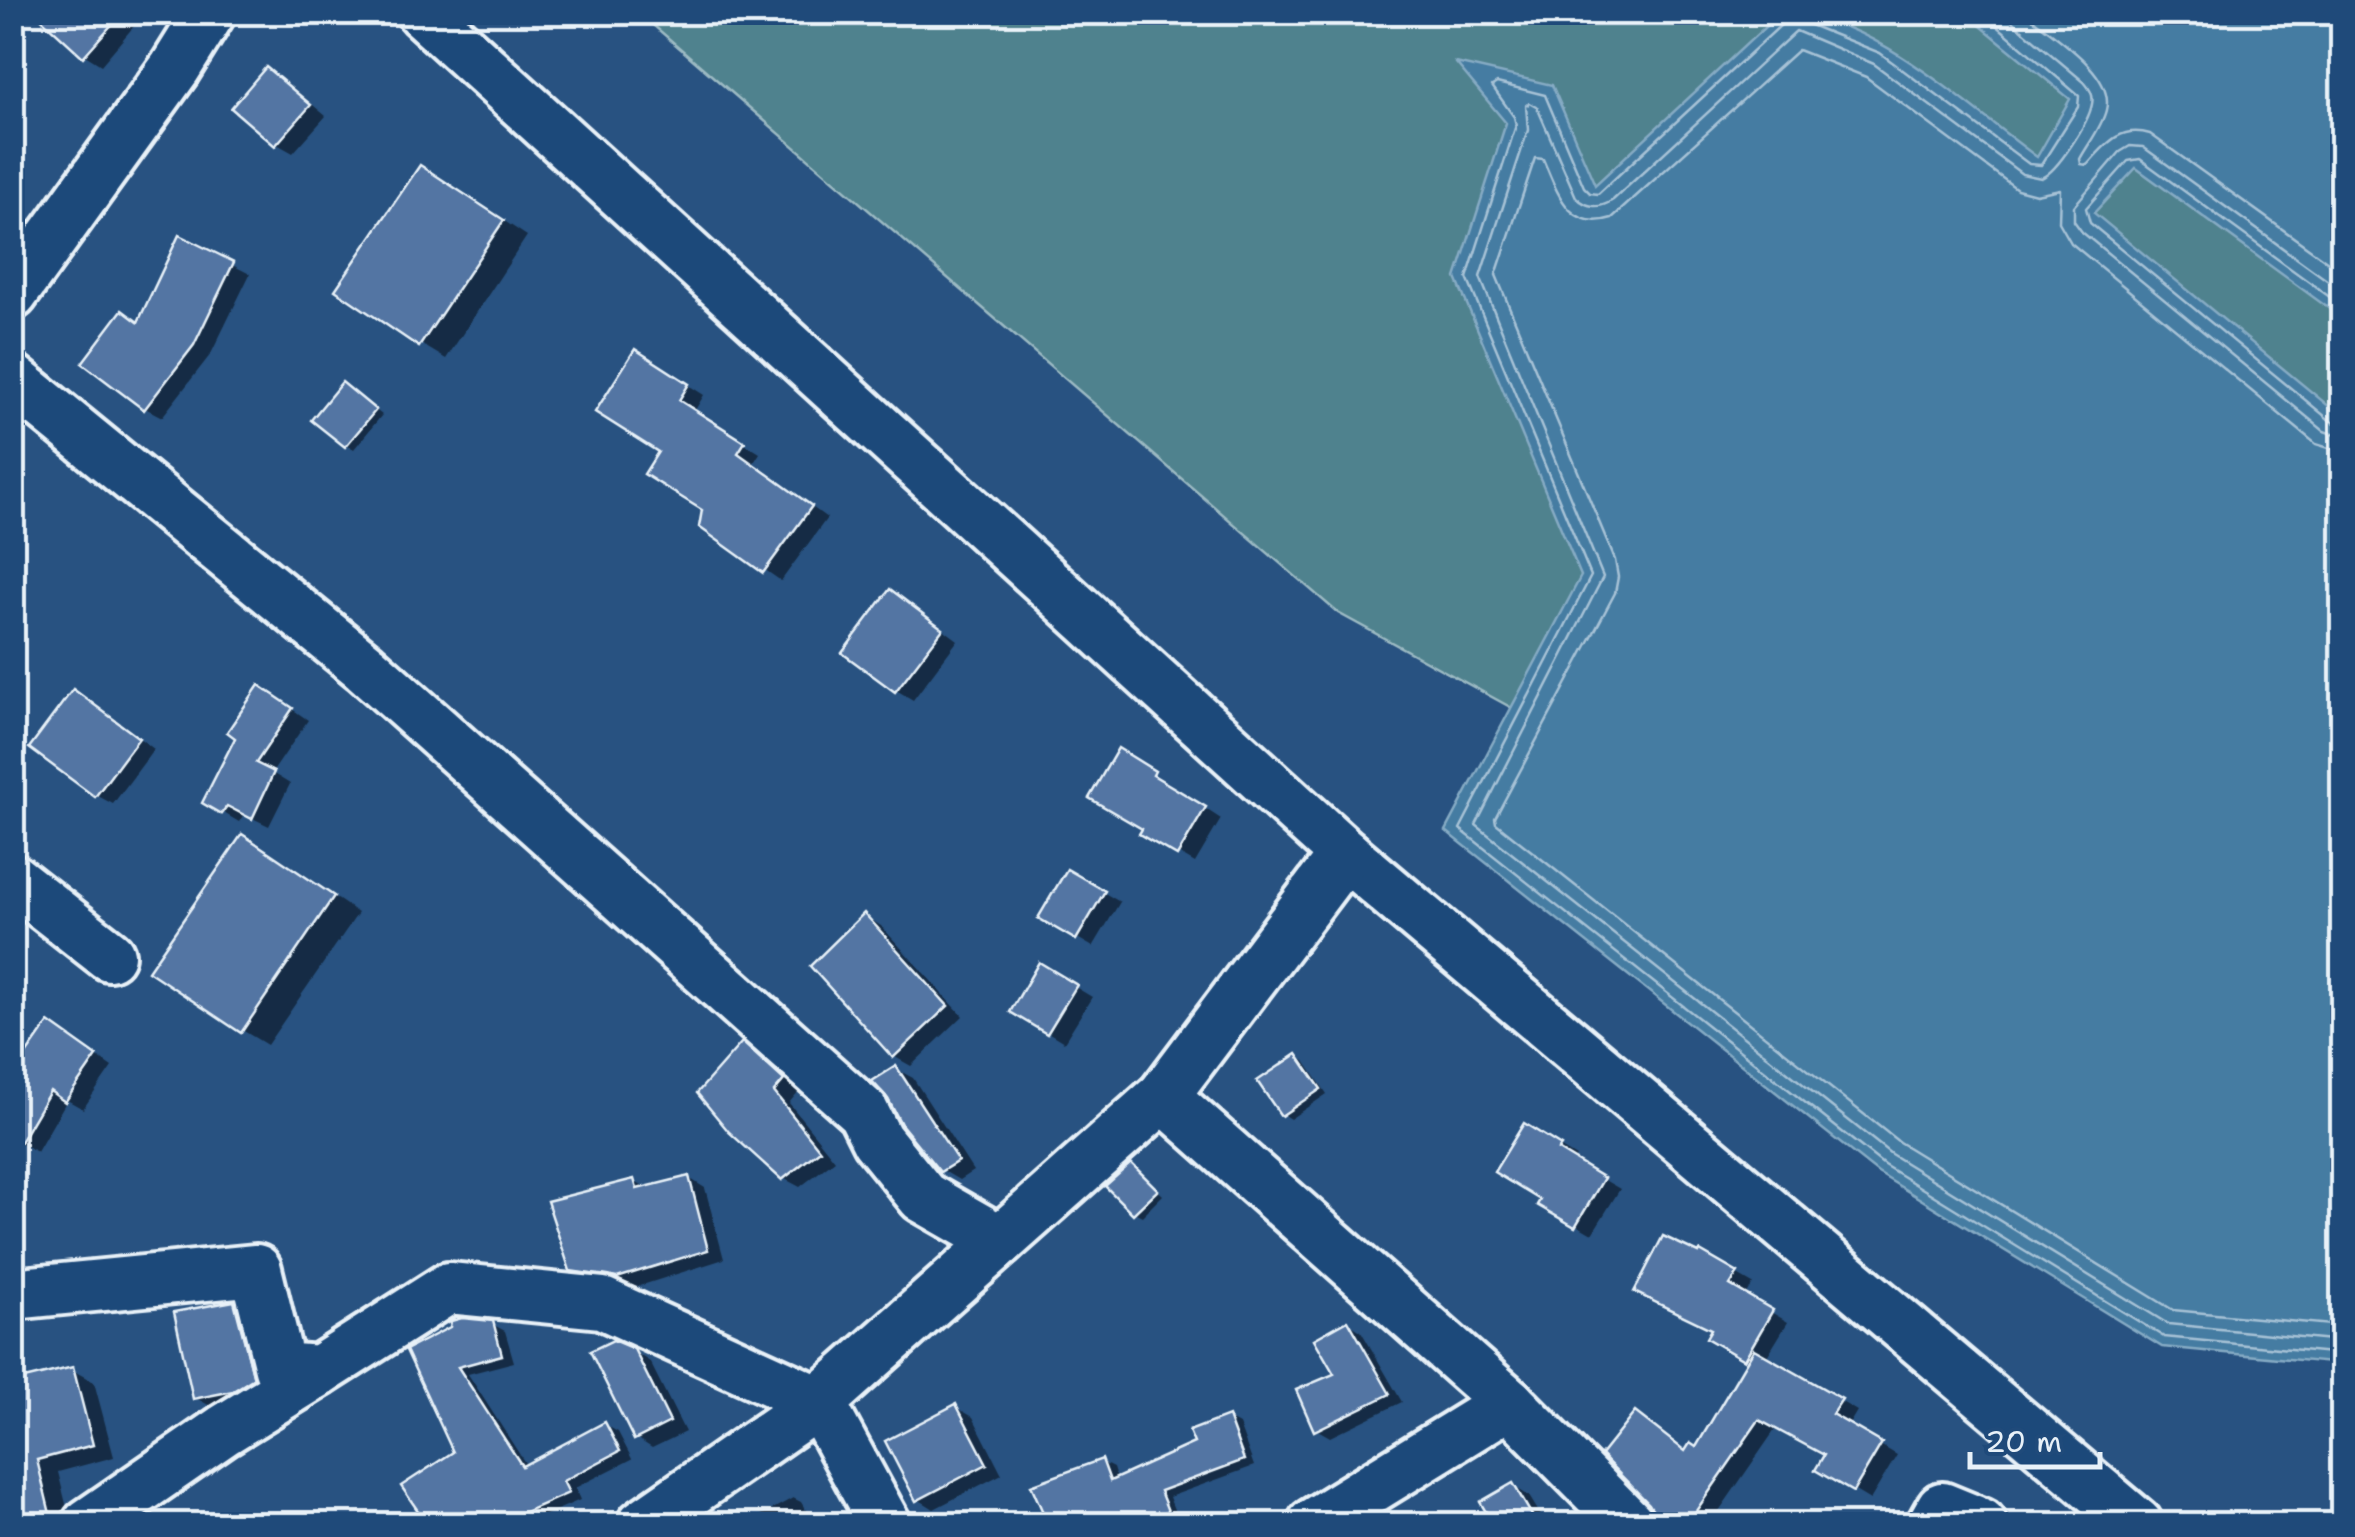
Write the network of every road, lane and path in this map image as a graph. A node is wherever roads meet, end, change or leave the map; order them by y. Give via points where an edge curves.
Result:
1 (210, 12) edge
2 (422, 12) edge
3 (12, 294) edge
4 (12, 380) edge
5 (1345, 854) junction
6 (12, 879) edge
7 (109, 955) dead end
8 (1163, 1096) junction
9 (1000, 1241) junction
10 (12, 1294) edge
11 (319, 1370) junction
12 (819, 1402) junction
13 (1508, 1403) junction
14 (88, 1524) edge
15 (642, 1524) edge
16 (884, 1524) edge
17 (1313, 1524) edge
18 (1629, 1524) edge
19 (1933, 1524) edge
20 (1980, 1524) edge
21 (2137, 1524) edge

1 - 3 street
2 - 5 street
4 - 9 street via 365,667 863,1112 924,1198
5 - 8 street
5 - 21 street
6 - 7 street
8 - 9 street
8 - 13 street
9 - 12 street
10 - 11 street via 256,1270 280,1368
11 - 12 street via 448,1288 602,1302
11 - 14 street
12 - 15 street
12 - 16 street
13 - 17 street
13 - 18 street
19 - 20 street via 1942,1508

